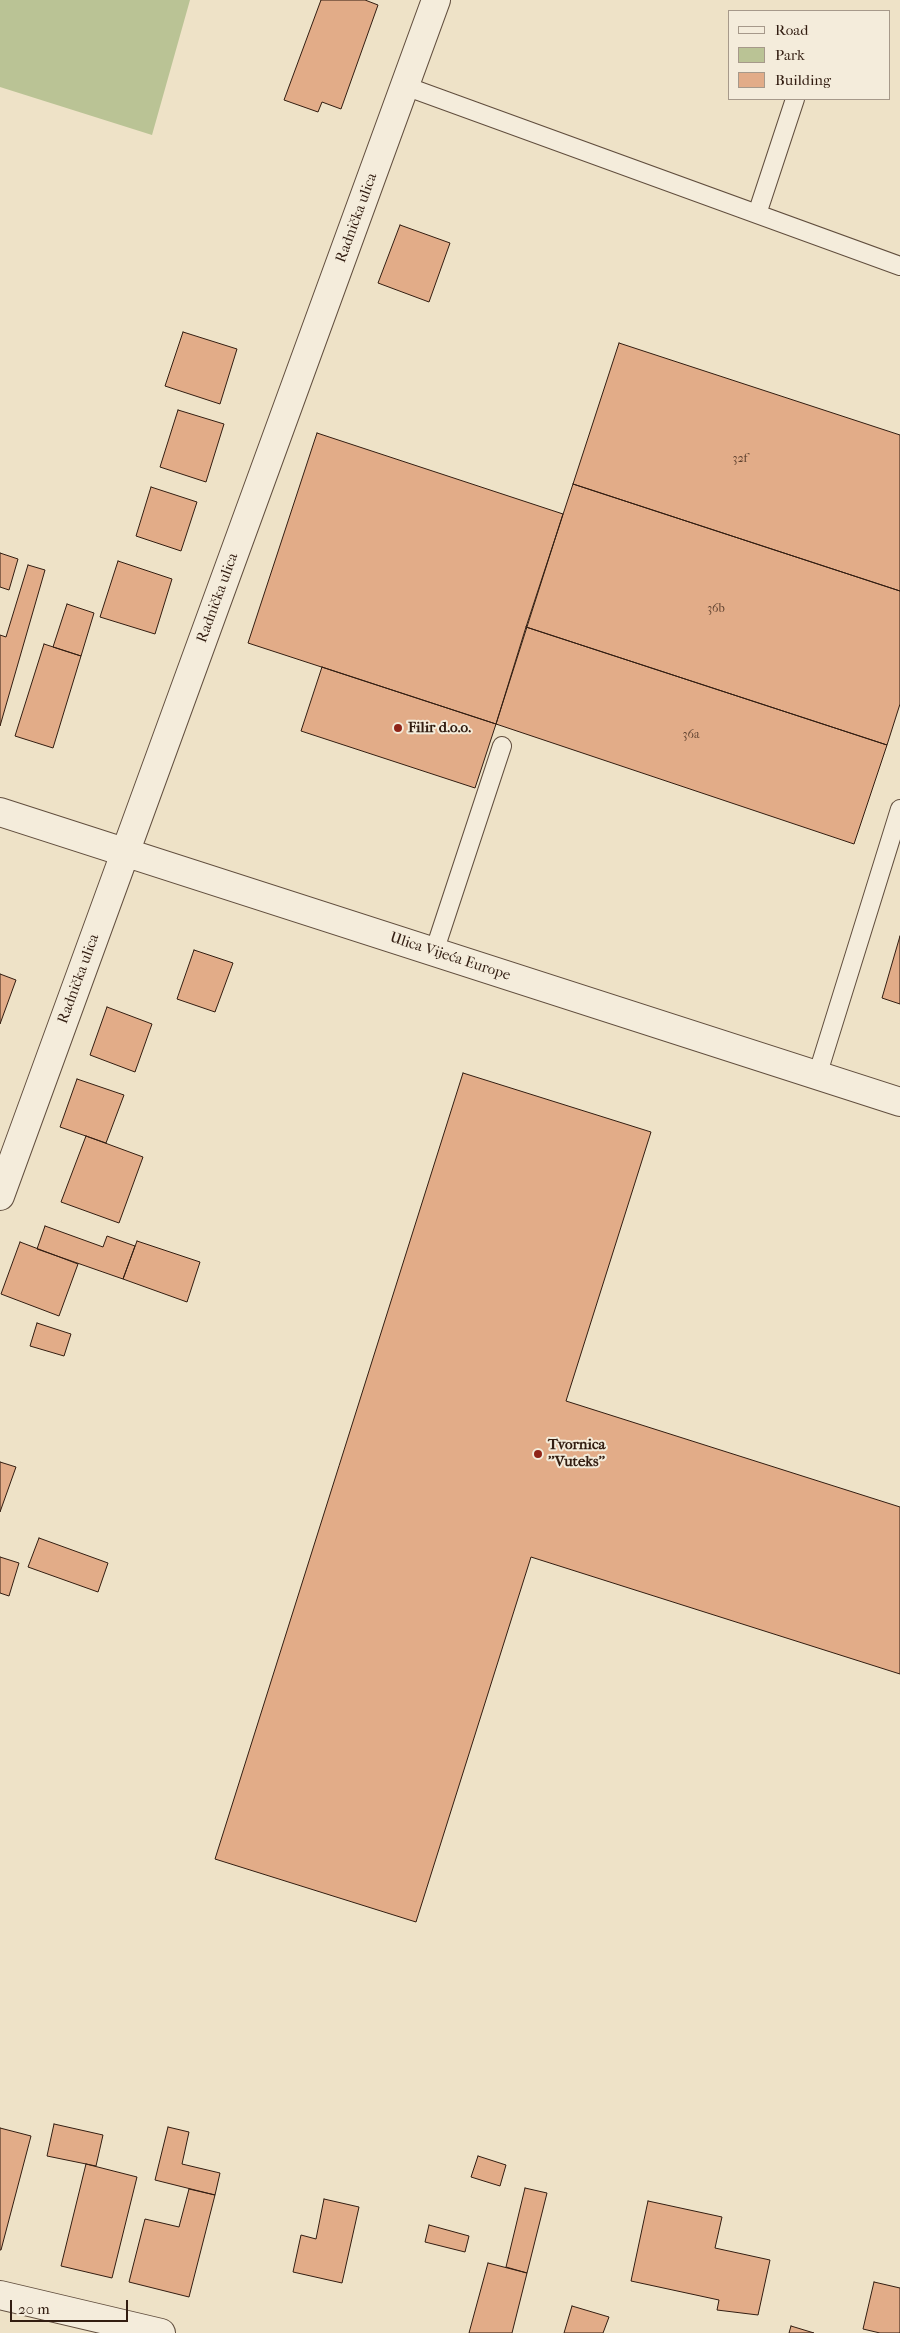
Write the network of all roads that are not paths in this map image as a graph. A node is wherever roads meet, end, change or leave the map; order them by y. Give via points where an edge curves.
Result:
1 (436, 0) edge
2 (406, 86) junction
3 (795, 100) edge
4 (757, 214) junction
5 (900, 266) edge
6 (502, 746) dead end
7 (900, 809) edge
8 (0, 812) edge
9 (125, 852) junction
10 (434, 952) junction
11 (817, 1076) junction
12 (900, 1102) edge
13 (0, 1196) edge
14 (0, 2295) edge
15 (161, 2333) edge

1 - 2 street, Radnička ulica
2 - 4 lane
2 - 9 street, Radnička ulica
3 - 4 lane
4 - 5 lane
6 - 10 lane
7 - 11 lane
8 - 9 street, Ulica Vijeća Europe
9 - 10 street, Ulica Vijeća Europe
9 - 13 street, Radnička ulica
10 - 11 street, Ulica Vijeća Europe
11 - 12 street, Ulica Vijeća Europe
14 - 15 street

